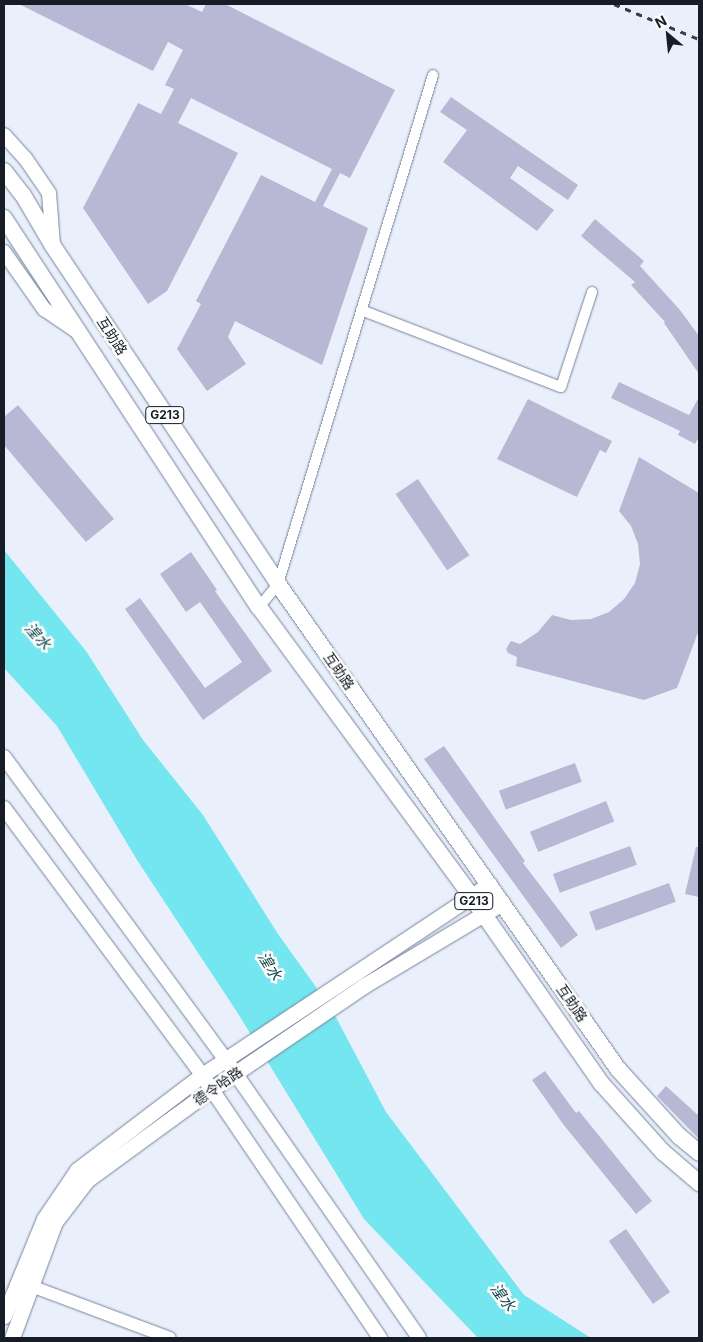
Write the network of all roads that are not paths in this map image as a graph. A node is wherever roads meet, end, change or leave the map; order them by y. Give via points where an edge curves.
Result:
1 (432, 75) dead end
2 (4, 135) edge
3 (4, 171) edge
4 (4, 218) edge
5 (53, 246) junction
6 (4, 252) edge
7 (592, 292) dead end
8 (361, 310) junction
9 (78, 332) junction
10 (278, 584) junction
11 (260, 608) junction
12 (4, 757) edge
13 (4, 808) edge
14 (489, 884) junction
15 (471, 896) junction
16 (502, 903) junction
17 (484, 916) junction
18 (252, 1052) junction
19 (226, 1060) junction
20 (235, 1074) junction
21 (202, 1075) junction
22 (212, 1089) junction
23 (699, 1153) edge
24 (699, 1183) edge
25 (17, 1281) edge
26 (8, 1293) edge
27 (4, 1316) edge
28 (12, 1338) edge
29 (170, 1338) edge
30 (380, 1338) edge
31 (419, 1338) edge

1 - 8 street
2 - 5 main road via 49,193
3 - 5 highway, 互助路 / G213 via 23,195
4 - 9 highway, 互助路 / G213
5 - 10 highway, 互助路 / G213
6 - 9 main road via 44,309
7 - 8 street via 562,387
8 - 10 street
9 - 11 highway, 互助路 / G213
10 - 11 street
10 - 14 highway, 互助路 / G213
11 - 15 highway, 互助路 / G213
12 - 19 main road
13 - 21 main road
14 - 15 main road, 德令哈路
14 - 16 highway, 互助路 / G213
15 - 17 highway, 互助路 / G213
15 - 18 main road, 德令哈路 via 355,973
16 - 17 main road, 德令哈路
16 - 23 highway, 互助路 / G213 via 618,1068 679,1136
17 - 18 main road, 德令哈路
17 - 24 highway, 互助路 / G213 via 601,1083 663,1152
18 - 19 main road, 德令哈路
18 - 20 main road, 德令哈路
19 - 20 main road
19 - 21 main road, 德令哈路
20 - 22 main road, 德令哈路
20 - 31 main road
21 - 22 main road
21 - 25 main road, 德令哈路 via 77,1170 44,1219
22 - 25 main road, 德令哈路 via 88,1180 55,1222
22 - 30 main road
25 - 26 main road
25 - 28 main road, 德令哈路
25 - 29 street
26 - 27 main road

